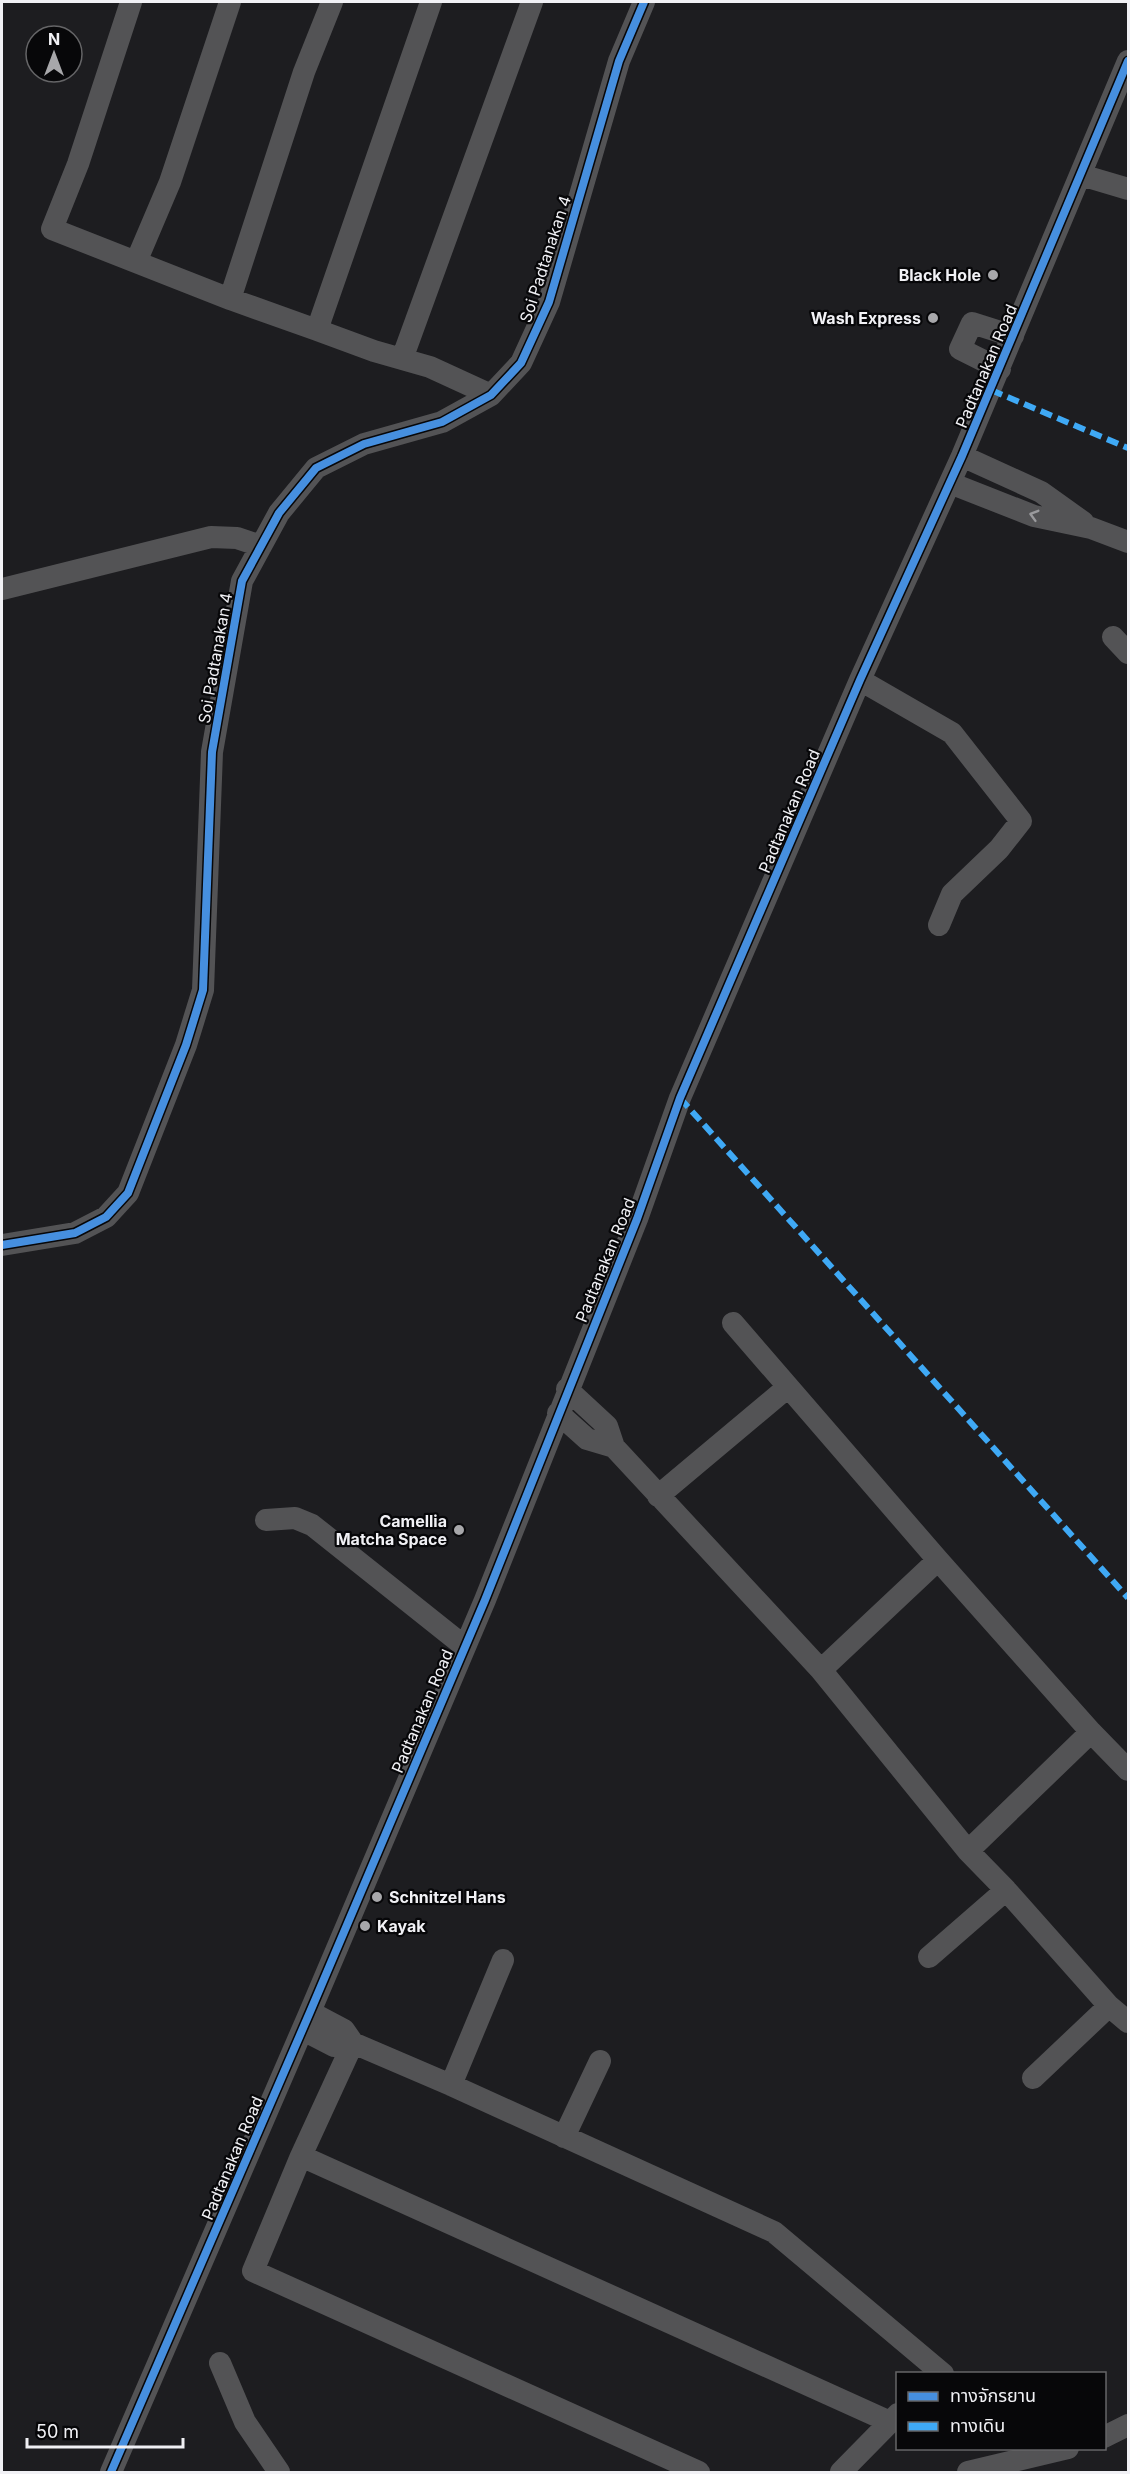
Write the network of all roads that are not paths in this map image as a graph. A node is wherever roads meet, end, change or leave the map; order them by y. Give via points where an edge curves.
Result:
1 (131, 2) edge
2 (230, 2) edge
3 (332, 2) edge
4 (431, 2) edge
5 (532, 2) edge
6 (644, 2) edge
7 (1128, 61) edge
8 (1081, 175) junction
9 (1128, 189) edge
10 (136, 262) junction
11 (230, 299) junction
12 (317, 330) junction
13 (1013, 336) junction
14 (402, 359) junction
15 (1000, 369) junction
16 (491, 395) junction
17 (962, 456) junction
18 (950, 483) junction
19 (1092, 528) junction
20 (1128, 542) edge
21 (261, 546) junction
22 (2, 589) edge
23 (1113, 636) dead end
24 (1128, 653) edge
25 (860, 680) junction
26 (939, 926) dead end
27 (2, 1245) edge
28 (733, 1323) dead end
29 (788, 1387) junction
30 (567, 1389) junction
31 (558, 1413) junction
32 (614, 1447) junction
33 (658, 1496) junction
34 (266, 1520) dead end
35 (938, 1560) junction
36 (464, 1646) junction
37 (821, 1670) junction
38 (1091, 1732) junction
39 (1128, 1770) edge
40 (968, 1851) junction
41 (1006, 1890) junction
42 (929, 1958) dead end
43 (503, 1959) dead end
44 (1109, 2006) junction
45 (306, 2021) junction
46 (1128, 2022) edge
47 (353, 2043) junction
48 (600, 2061) dead end
49 (1033, 2078) dead end
50 (451, 2085) junction
51 (564, 2137) junction
52 (301, 2156) junction
53 (220, 2363) dead end
54 (939, 2372) edge
55 (894, 2418) edge
56 (1128, 2425) edge
57 (1106, 2436) edge
58 (1060, 2450) edge
59 (111, 2472) edge
60 (279, 2472) edge
61 (699, 2472) edge
62 (841, 2472) edge
63 (968, 2472) edge

1 - 10 street via 78,164 52,229
2 - 10 street via 170,182
3 - 11 street via 304,72
4 - 12 street
5 - 14 street
6 - 16 street, Soi Padtanakan 4 via 619,61 549,302 522,363
7 - 8 street, Padtanakan Road
8 - 9 street
8 - 13 street, Padtanakan Road
10 - 11 street
11 - 12 street
12 - 14 street
13 - 15 street, Padtanakan Road
13 - 15 street via 972,323 960,349
14 - 16 street via 430,367
15 - 17 street, Padtanakan Road
16 - 21 street, Soi Padtanakan 4 via 442,422 364,444 316,468 279,513
17 - 18 street, Padtanakan Road
17 - 19 street via 1041,492
19 -> 18 street via 1034,516
18 - 25 street, Padtanakan Road
19 - 20 street
21 - 22 street via 237,538 211,537
21 - 27 street, Soi Padtanakan 4 via 242,581 212,752 202,990 186,1045 128,1193 106,1216 75,1233
23 - 24 street
25 - 26 street via 952,733 1021,821 999,849 952,894
25 - 30 street, Padtanakan Road via 680,1098 637,1219
28 - 29 street
29 - 33 street
29 - 35 street
30 - 31 street, Padtanakan Road
30 - 32 street via 607,1426
31 - 32 street via 587,1439
31 - 36 street, Padtanakan Road
32 - 33 street
33 - 37 street
34 - 36 street via 295,1518 312,1525
35 - 37 street
35 - 38 street
36 - 45 street, Padtanakan Road
37 - 40 street
38 - 39 street
38 - 40 street
40 - 41 street
41 - 42 street
41 - 44 street
43 - 50 street
44 - 46 street
44 - 49 street
45 - 47 street via 344,2030
45 - 59 street, Padtanakan Road
47 - 50 street
47 - 52 street
48 - 51 street
50 - 51 street
51 - 54 street via 774,2232
52 - 55 street
52 - 61 street via 253,2271
53 - 60 street via 245,2422
55 - 62 street
56 - 57 street
58 - 63 street

